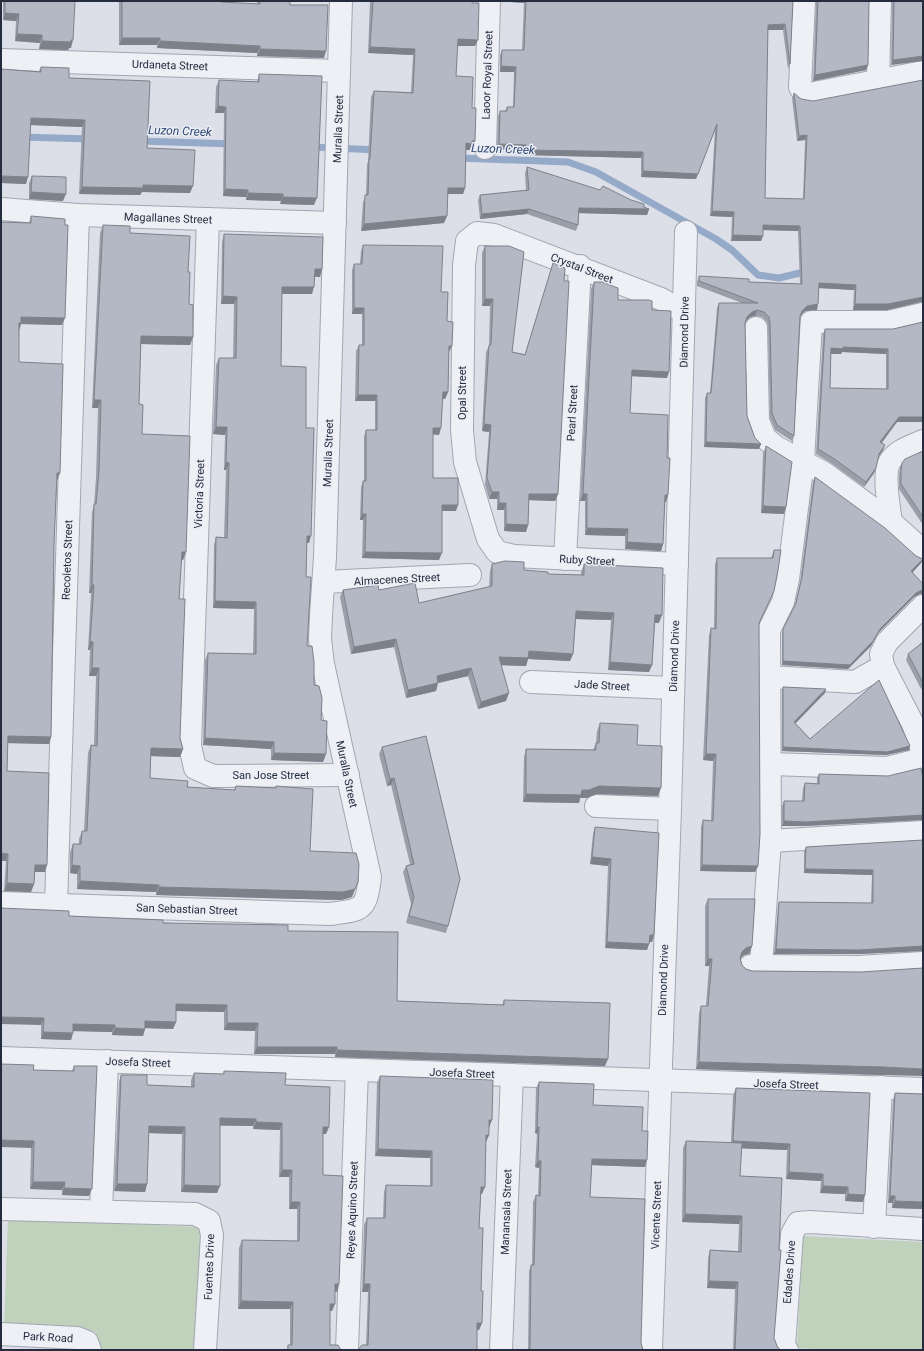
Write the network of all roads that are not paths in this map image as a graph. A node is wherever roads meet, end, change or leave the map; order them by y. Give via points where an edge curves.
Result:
1 (341, 1) edge
2 (489, 1) edge
3 (804, 1) edge
4 (880, 1) edge
5 (1, 60) edge
6 (339, 71) junction
7 (923, 72) edge
8 (878, 80) junction
9 (485, 148) dead end
10 (1, 209) edge
11 (78, 215) junction
12 (208, 219) junction
13 (335, 223) junction
14 (686, 232) dead end
15 (477, 233) joint
16 (580, 266) junction
17 (684, 312) junction
18 (923, 314) edge
19 (756, 328) dead end
20 (923, 442) edge
21 (803, 461) junction
22 (891, 522) junction
23 (923, 551) edge
24 (497, 552) joint
25 (565, 559) junction
26 (677, 564) junction
27 (470, 574) dead end
28 (324, 582) junction
29 (923, 606) edge
30 (883, 666) junction
31 (769, 677) junction
32 (531, 682) dead end
33 (672, 688) junction
34 (923, 753) edge
35 (923, 759) edge
36 (771, 764) junction
37 (195, 768) joint
38 (348, 775) junction
39 (596, 806) dead end
40 (670, 809) junction
41 (923, 832) edge
42 (770, 841) junction
43 (367, 899) joint
44 (1, 903) edge
45 (56, 905) junction
46 (923, 963) edge
47 (1, 1058) edge
48 (106, 1061) junction
49 (357, 1070) junction
50 (512, 1075) junction
51 (660, 1080) junction
52 (881, 1088) junction
53 (923, 1089) edge
54 (1, 1209) edge
55 (101, 1211) junction
56 (874, 1227) junction
57 (923, 1229) edge
58 (1, 1334) edge
59 (90, 1350) edge
60 (205, 1350) edge
61 (347, 1350) edge
62 (501, 1350) edge
63 (651, 1350) edge
64 (787, 1350) edge

1 - 6 street, Muralla Street
2 - 9 street, Laoor Royal Street
3 - 8 street via 800,88 809,94
4 - 8 street
5 - 6 street, Urdaneta Street
6 - 13 street, Muralla Street
7 - 8 street
10 - 11 street, Magallanes Street
11 - 12 street, Magallanes Street
11 - 45 street, Recoletos Street
12 - 13 street, Magallanes Street
12 - 37 street, Victoria Street via 190,746
13 - 28 street, Muralla Street
14 - 17 street, Diamond Drive
15 - 16 street, Crystal Street via 494,235
15 - 24 street, Opal Street via 468,241 464,265 462,430 465,462 488,539
16 - 17 street, Crystal Street via 661,299
16 - 25 street, Pearl Street
17 - 26 street, Diamond Drive
18 - 21 street via 888,322 811,322
19 - 21 street via 760,429 765,438 776,447
20 - 22 street via 903,450 889,462 887,485
21 - 22 street via 824,473
21 - 31 street via 788,579 783,602 769,630
22 - 23 street
24 - 25 street, Ruby Street via 514,556
25 - 26 street, Ruby Street
26 - 33 street, Diamond Drive
27 - 28 street, Almacenes Street
28 - 38 street, Muralla Street via 321,615 323,664
29 - 30 street via 887,642 881,654
30 - 31 street via 855,682
30 - 34 street via 913,724
31 - 36 street
32 - 33 street, Jade Street
33 - 40 street, Diamond Drive
35 - 36 street via 887,768
36 - 42 street
37 - 38 street, San Jose Street via 213,776
38 - 43 street, Muralla Street via 370,877
39 - 40 street
40 - 51 street, Diamond Drive
41 - 42 street
42 - 46 street via 756,966 858,967
43 - 45 street, San Sebastian Street via 355,911 330,914
44 - 45 street, San Sebastian Street
47 - 48 street, Josefa Street
48 - 49 street, Josefa Street
48 - 55 street
49 - 50 street, Josefa Street
49 - 61 street, Reyes Aquino Street
50 - 51 street, Josefa Street
50 - 62 street, Manansala Street
51 - 52 street, Josefa Street
51 - 63 street, Vicente Street
52 - 53 street, Josefa Street
52 - 56 street
54 - 55 street, Fuentes Drive
55 - 60 street, Fuentes Drive via 195,1214 209,1221 212,1235
56 - 57 street, Edades Drive
56 - 64 street, Edades Drive via 798,1223 792,1234 784,1346
58 - 59 street, Park Road via 77,1338 87,1342

